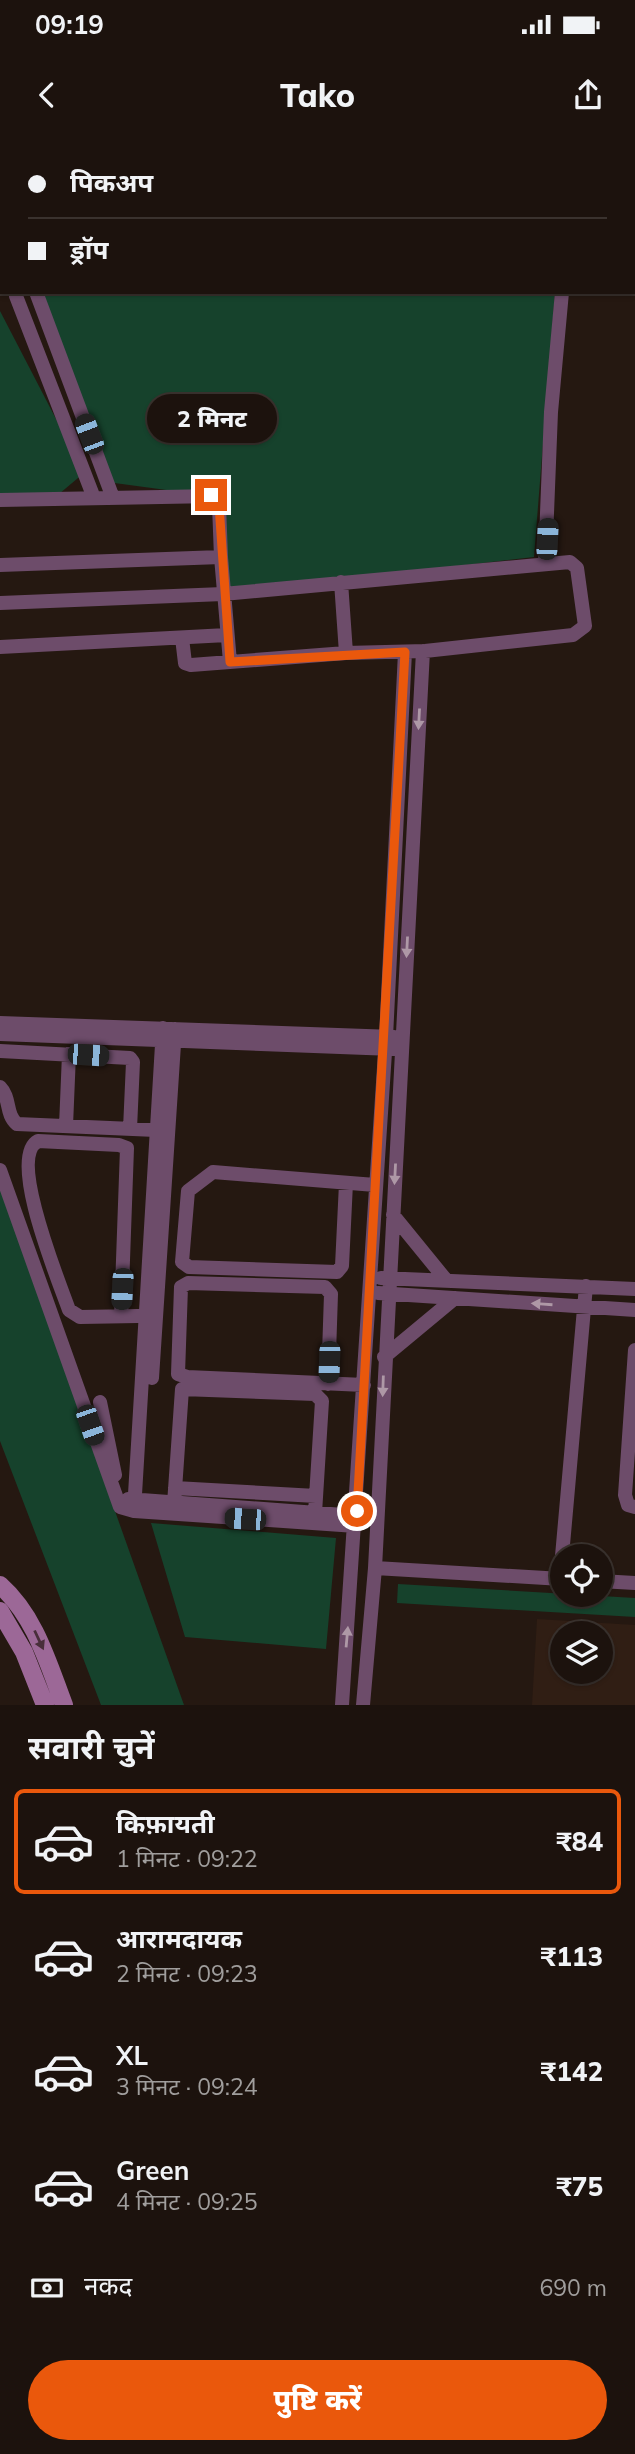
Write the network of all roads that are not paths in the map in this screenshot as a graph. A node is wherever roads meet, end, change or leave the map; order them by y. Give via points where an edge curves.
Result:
1 (37, 294) edge
2 (562, 294) edge
3 (16, 296) dead end
4 (94, 498) junction
5 (113, 498) junction
6 (0, 500) edge
7 (221, 557) junction
8 (545, 564) junction
9 (0, 565) edge
10 (341, 582) junction
11 (223, 594) junction
12 (0, 603) edge
13 (228, 635) junction
14 (182, 638) junction
15 (0, 647) edge
16 (423, 651) junction
17 (405, 652) junction
18 (346, 653) junction
19 (230, 662) junction
20 (0, 1023) edge
21 (0, 1034) edge
22 (169, 1034) junction
23 (386, 1043) junction
24 (402, 1043) junction
25 (0, 1051) edge
26 (69, 1054) junction
27 (0, 1087) edge
28 (66, 1126) junction
29 (130, 1129) junction
30 (156, 1130) junction
31 (0, 1170) edge
32 (346, 1183) junction
33 (375, 1185) junction
34 (393, 1215) junction
35 (388, 1278) junction
36 (446, 1280) junction
37 (369, 1284) junction
38 (586, 1286) junction
39 (635, 1289) edge
40 (387, 1293) junction
41 (455, 1298) junction
42 (585, 1307) junction
43 (635, 1310) edge
44 (121, 1316) junction
45 (146, 1316) junction
46 (635, 1350) edge
47 (384, 1357) junction
48 (153, 1372) junction
49 (178, 1374) junction
50 (328, 1384) junction
51 (364, 1385) junction
52 (100, 1402) dead end
53 (175, 1488) junction
54 (316, 1496) junction
55 (138, 1504) junction
56 (174, 1504) junction
57 (635, 1507) edge
58 (315, 1513) junction
59 (356, 1521) junction
60 (563, 1544) edge
61 (375, 1568) junction
62 (550, 1574) edge
63 (613, 1582) edge
64 (635, 1583) edge
65 (0, 1585) edge
66 (0, 1611) edge
67 (45, 1705) edge
68 (64, 1705) edge
69 (342, 1705) edge
70 (363, 1705) edge

1 - 5 street
2 - 8 street
3 - 4 street
4 - 5 street
4 - 6 street
5 - 7 street via 215,496
7 - 9 street
7 - 11 street
8 - 10 street
8 - 16 street via 575,564 585,615 579,633
10 - 11 street
10 - 18 street
11 - 12 street
11 - 13 street
13 - 14 street
13 - 19 street
14 - 15 street
14 - 19 street via 188,665
16 - 17 street
16 -> 24 street
17 - 18 street
17 - 23 street
18 - 19 street
20 - 22 street
21 - 22 street
22 - 23 street
22 - 30 street
22 - 48 street
23 - 24 street
23 - 33 street
24 -> 34 street
25 - 26 street
26 - 28 street
26 - 29 street via 130,1058
27 - 28 street via 17,1124
28 - 29 street
29 - 30 street
30 - 45 street
31 - 55 street via 116,1502 123,1510
32 - 32 street via 210,1173 188,1191 182,1262 189,1267 337,1272 342,1266
32 - 33 street
33 - 37 street
34 - 35 street
34 - 36 street
35 - 36 street
35 - 37 street
35 - 40 street
36 - 38 street
37 - 40 street
37 - 51 street
38 - 39 street
38 - 42 street
40 - 41 street
40 - 47 street
42 -> 41 street
41 - 47 street
42 - 43 street
42 - 60 street
44 - 44 street via 80,1317 69,1310 29,1195 31,1150 38,1142 127,1148
44 - 45 street
45 - 55 street
46 - 57 street via 625,1495 628,1506
47 -> 61 street
48 - 49 street
48 - 55 street
49 - 50 street
49 - 50 street via 184,1284 320,1287 331,1294
50 - 51 street
51 - 59 street
52 - 55 street via 119,1497
53 - 54 street
53 - 54 street via 182,1389 315,1394 322,1401
53 - 56 street
54 - 58 street
55 - 56 street
55 - 59 street
56 - 58 street
58 - 59 street
69 -> 59 street
61 - 62 street
61 - 70 street
63 - 64 street
65 -> 68 street via 22,1608 41,1643
66 - 67 street via 24,1652

